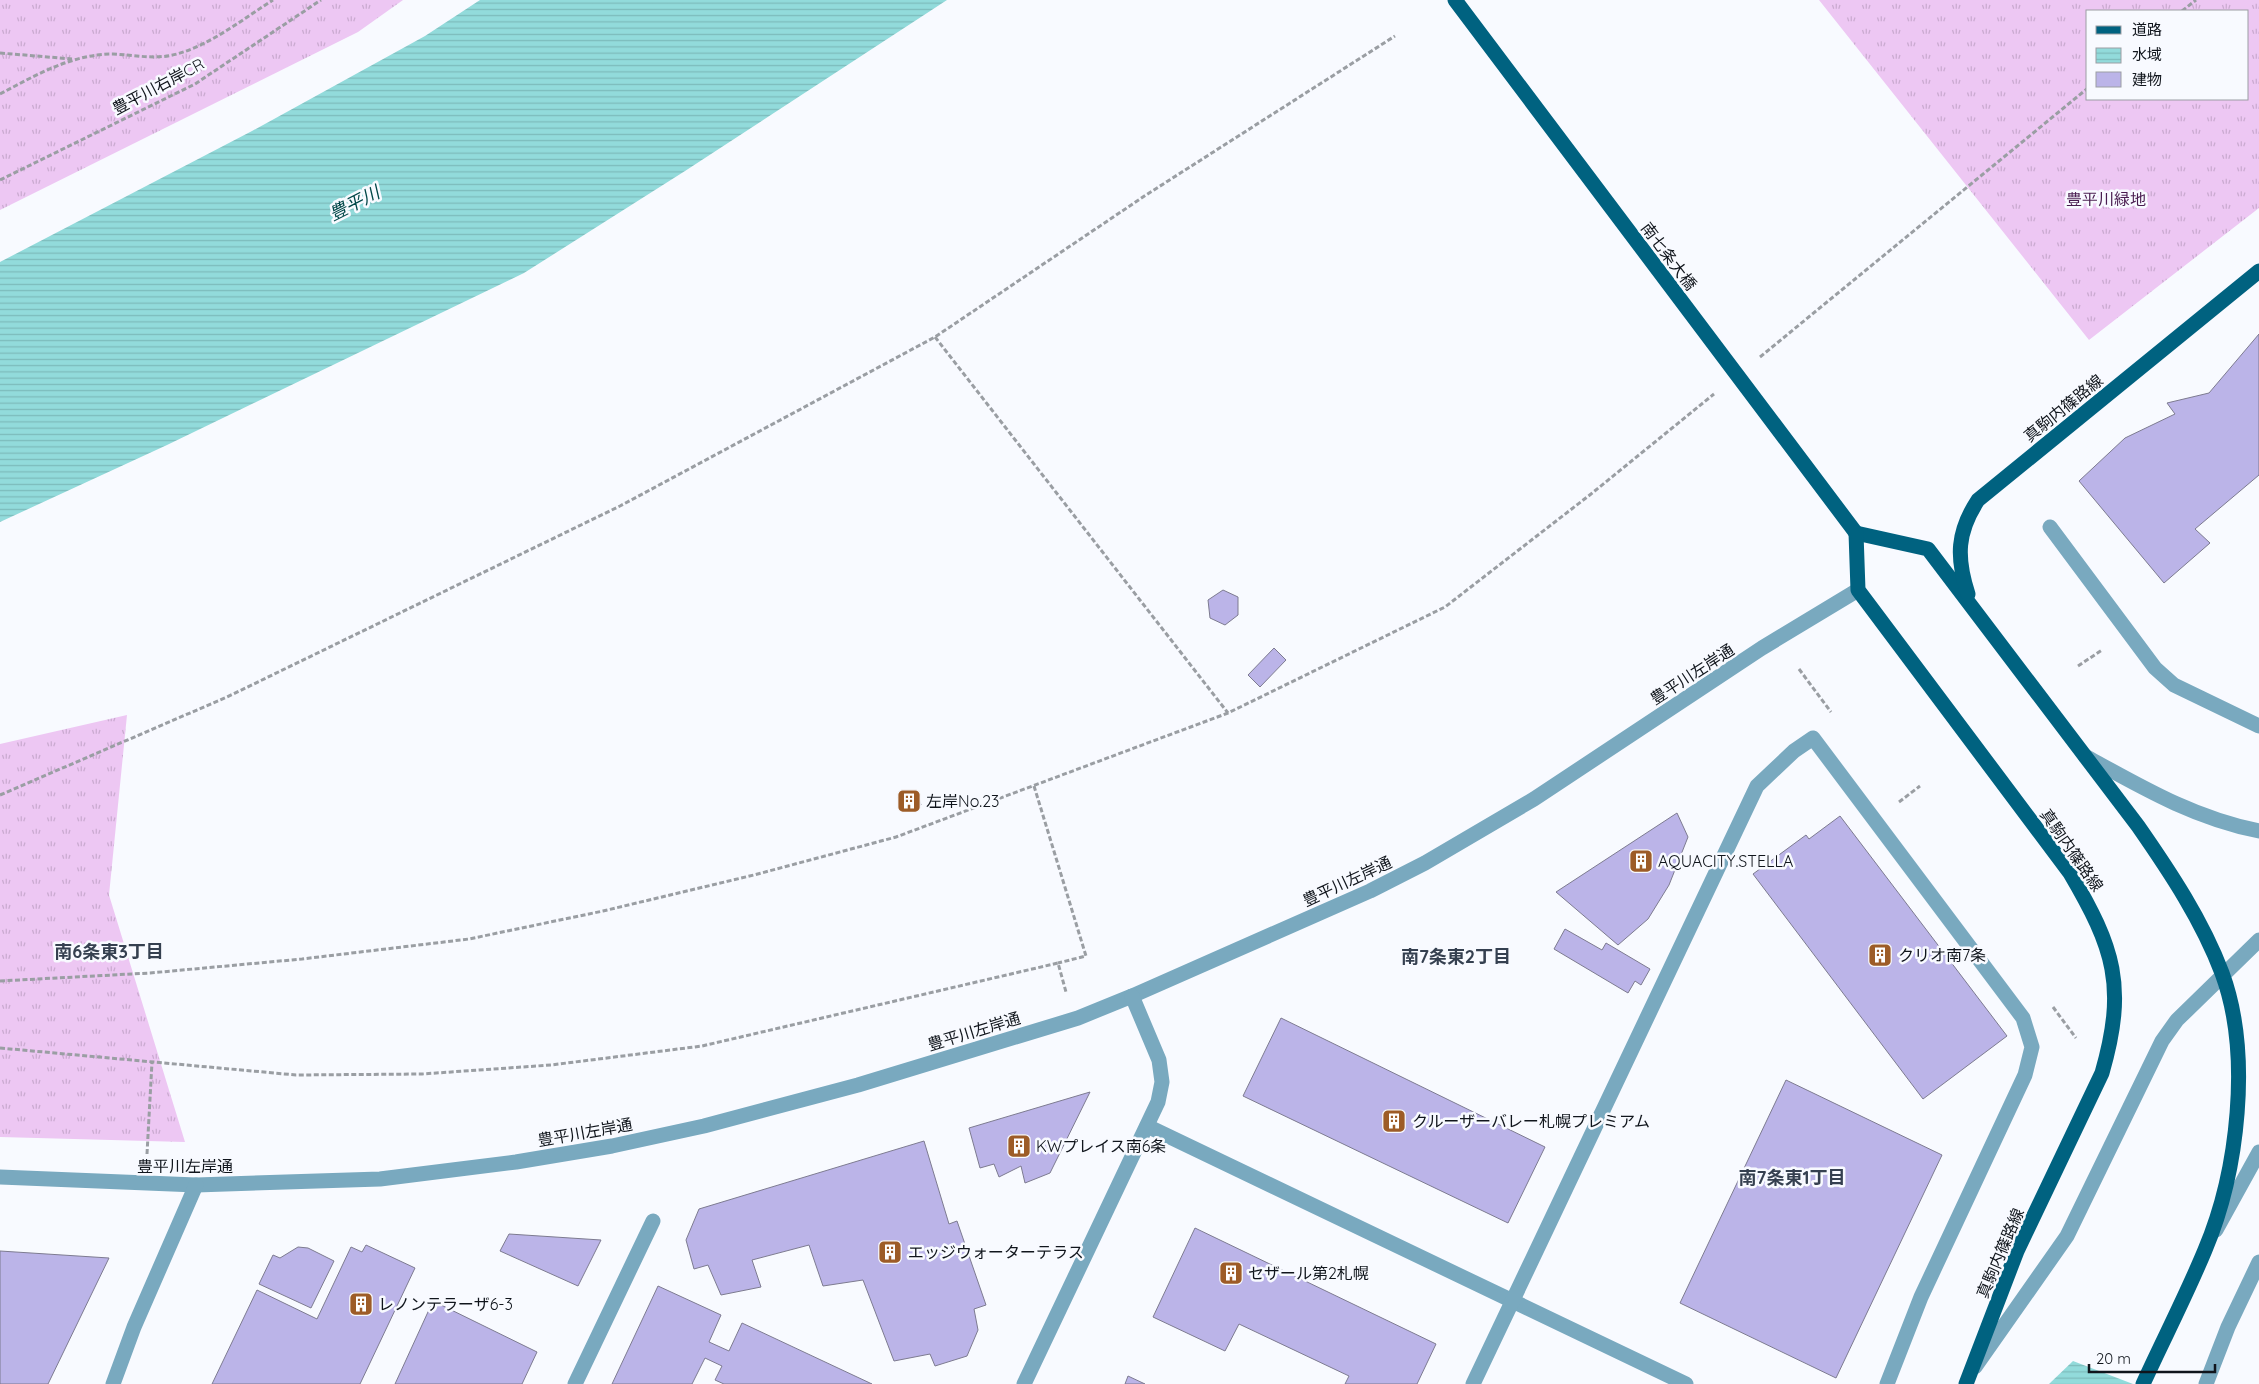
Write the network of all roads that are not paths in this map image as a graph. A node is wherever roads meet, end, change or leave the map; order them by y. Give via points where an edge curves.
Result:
1 (1455, 0) edge
2 (2259, 271) edge
3 (2050, 527) dead end
4 (1856, 533) junction
5 (1858, 590) junction
6 (1972, 607) junction
7 (2259, 726) edge
8 (2086, 756) junction
9 (2259, 831) edge
10 (2259, 940) edge
11 (2222, 974) junction
12 (1132, 996) junction
13 (1147, 1126) junction
14 (2259, 1152) edge
15 (0, 1177) edge
16 (196, 1185) junction
17 (653, 1221) dead end
18 (2206, 1250) junction
19 (2259, 1262) edge
20 (1513, 1301) junction
21 (1969, 1378) edge
22 (113, 1384) edge
23 (575, 1384) edge
24 (1024, 1384) edge
25 (1473, 1384) edge
26 (1686, 1384) edge
27 (1887, 1384) edge
28 (2143, 1384) edge
29 (2206, 1384) edge

1 - 4 main road, 南七条大橋
2 - 6 main road, 真駒内篠路線 via 1978,500 1966,518 1960,544 1961,572
3 - 7 street via 2154,668 2174,685
4 - 5 main road
4 - 6 main road, 真駒内篠路線 via 1928,549
5 - 12 street, 豊平川左岸通 via 1762,648 1534,799 1426,863
5 - 21 main road, 真駒内篠路線 via 2070,873 2106,941 2114,974 2115,1011 2102,1073 2017,1251
6 - 8 main road, 真駒内篠路線
8 - 9 street via 2200,815
8 - 11 main road, 真駒内篠路線 via 2168,869 2205,934
10 - 11 street
11 - 18 main road, 真駒内篠路線 via 2237,1048 2238,1093 2234,1144
11 - 21 street via 2177,1020 2162,1041 2067,1236
12 - 13 street via 1159,1060 1162,1082 1158,1102
12 - 16 street, 豊平川左岸通 via 1078,1018 858,1085 704,1126 612,1146 516,1162 380,1178
13 - 20 street
13 - 24 street
14 - 18 street
15 - 16 street, 豊平川左岸通
16 - 22 street via 134,1327
17 - 23 street
18 - 28 main road, 真駒内篠路線
19 - 29 street via 2228,1327
20 - 25 street
20 - 26 street
20 - 27 street via 1757,786 1794,750 1813,738 2023,1018 2032,1047 2025,1075 1921,1297

